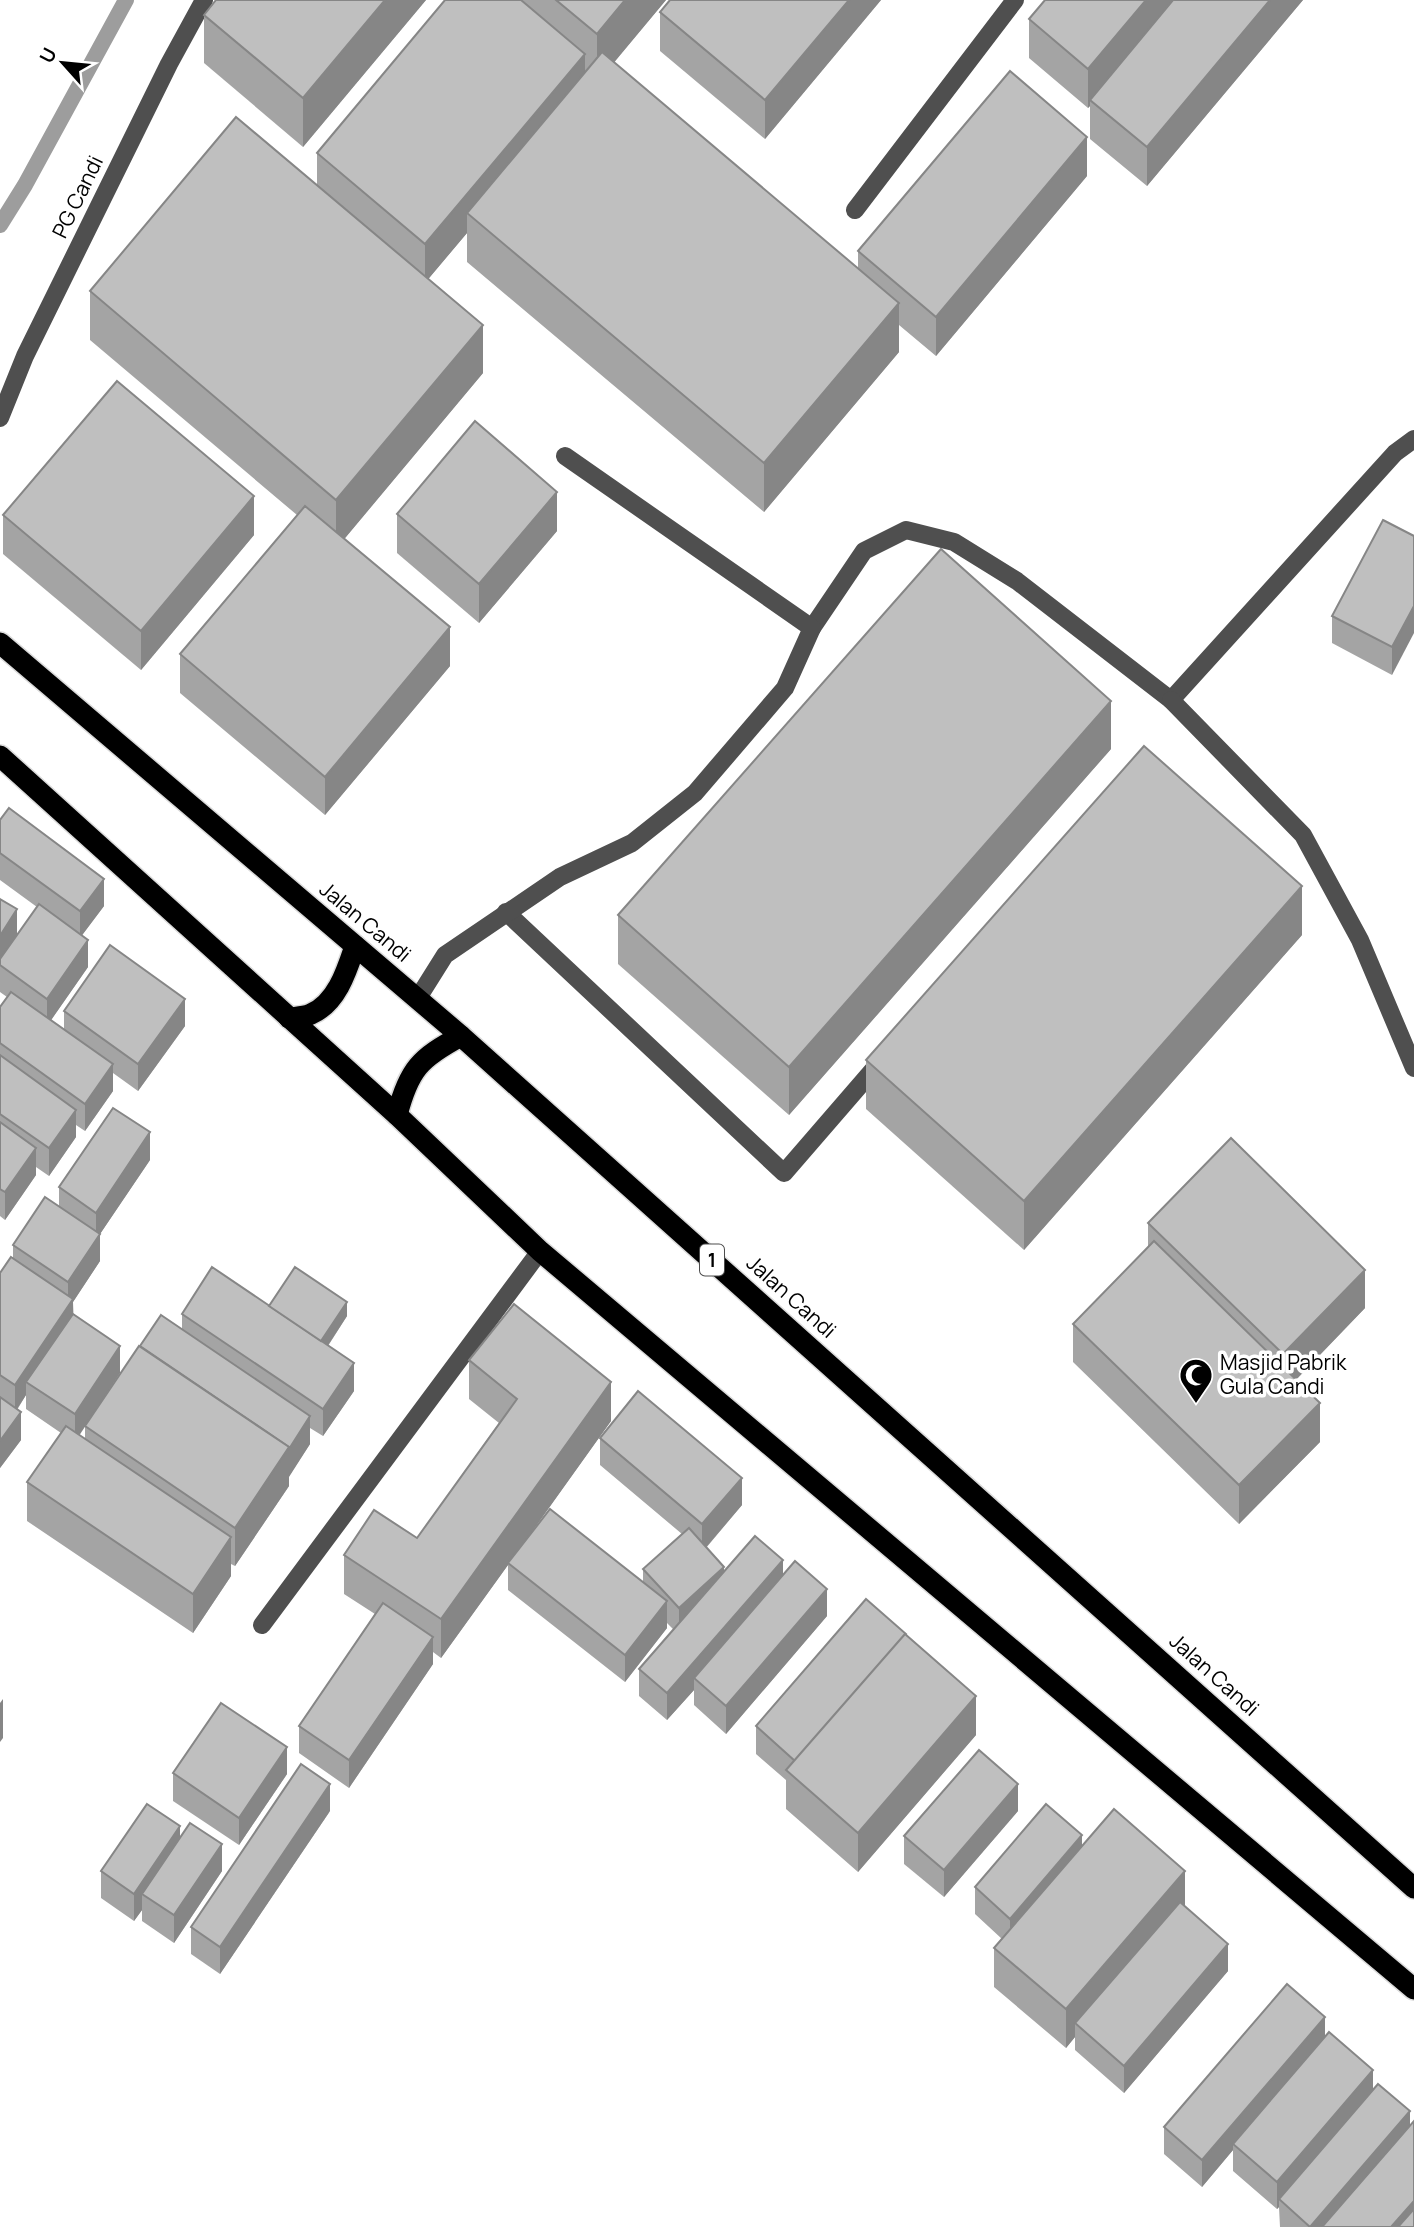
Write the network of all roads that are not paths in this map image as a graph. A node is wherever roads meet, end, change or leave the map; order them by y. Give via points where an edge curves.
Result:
1 (204, 0) edge
2 (1015, 0) edge
3 (855, 210) dead end
4 (0, 418) edge
5 (1414, 439) edge
6 (565, 456) dead end
7 (812, 628) junction
8 (0, 643) edge
9 (1171, 699) junction
10 (2, 760) edge
11 (506, 912) junction
12 (355, 946) junction
13 (418, 998) junction
14 (289, 1018) junction
15 (461, 1036) junction
16 (892, 1048) edge
17 (1414, 1069) edge
18 (397, 1115) junction
19 (540, 1251) junction
20 (262, 1625) dead end
21 (1414, 1888) edge
22 (1414, 1989) edge

1 - 4 street, PG Candi via 25,356
2 - 3 street
5 - 9 street via 1395,453
6 - 7 street
7 - 9 street via 864,551 906,530 954,542 1017,581
7 - 11 street via 785,688 695,793 632,843 560,877
8 - 12 highway, Jalan Candi / 1
9 - 17 street via 1303,835 1360,940
10 - 14 highway
11 - 13 street via 444,956
11 - 16 street via 784,1173
12 - 13 highway, Jalan Candi / 1
12 - 14 highway via 343,981 325,1005 310,1015
13 - 15 highway, Jalan Candi / 1
14 - 18 highway
15 - 18 highway via 432,1052 417,1067 404,1087
15 - 21 highway, Jalan Candi / 1
18 - 19 highway
19 - 20 street
19 - 22 highway

